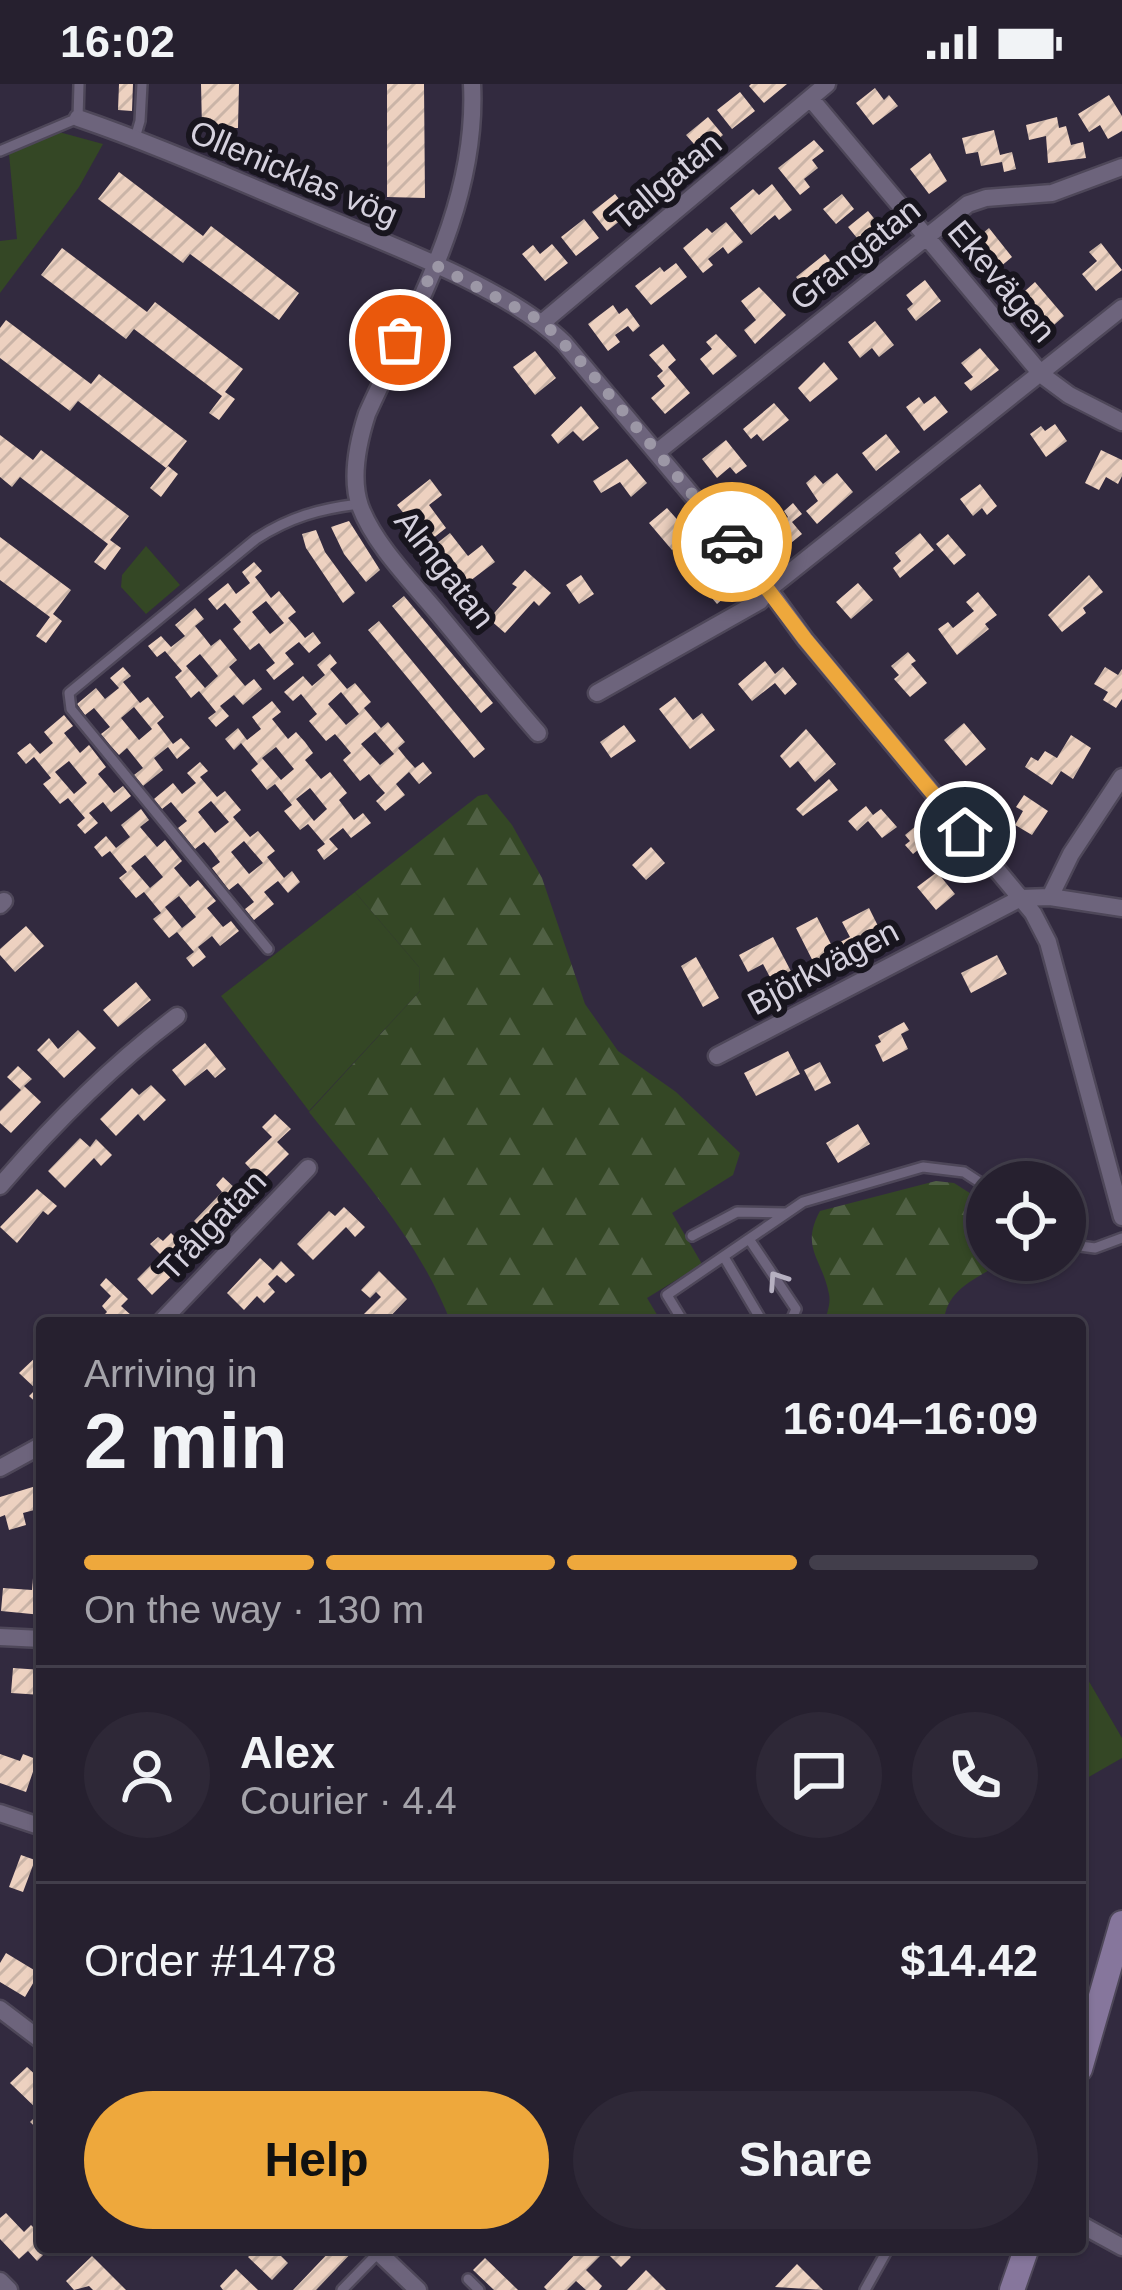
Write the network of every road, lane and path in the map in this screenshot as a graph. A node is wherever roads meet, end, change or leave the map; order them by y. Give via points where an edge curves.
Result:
1 (79, 84) edge
2 (142, 84) edge
3 (472, 84) edge
4 (827, 84) edge
5 (811, 99) junction
6 (78, 118) junction
7 (136, 138) junction
8 (0, 151) edge
9 (1122, 167) edge
10 (925, 237) junction
11 (435, 265) junction
12 (1122, 308) edge
13 (543, 322) junction
14 (360, 324) dead end
15 (400, 340) junction
16 (1042, 375) junction
17 (1122, 422) edge
18 (657, 452) junction
19 (359, 504) junction
20 (770, 589) junction
21 (597, 693) dead end
22 (538, 733) dead end
23 (1122, 777) edge
24 (1050, 897) junction
25 (1021, 898) junction
26 (1122, 908) edge
27 (268, 949) dead end
28 (177, 1016) dead end
29 (717, 1056) dead end
30 (308, 1168) dead end
31 (966, 1173) edge
32 (0, 1186) edge
33 (786, 1213) junction
34 (1122, 1217) edge
35 (692, 1236) dead end
36 (1122, 1238) edge
37 (749, 1239) junction
38 (1086, 1247) edge
39 (724, 1257) junction
40 (166, 1317) edge
41 (680, 1317) edge
42 (759, 1317) edge
43 (793, 1317) edge
44 (36, 1448) edge
45 (0, 1468) edge
46 (0, 1637) edge
47 (36, 1640) edge
48 (0, 1813) edge
49 (36, 1825) edge
50 (1122, 1922) edge
51 (1117, 1960) edge
52 (0, 2009) edge
53 (36, 2036) edge
54 (1086, 2051) edge
55 (1086, 2227) edge
56 (1122, 2247) edge
57 (374, 2253) edge
58 (380, 2253) edge
59 (886, 2253) edge
60 (1025, 2253) edge
61 (468, 2279) dead end
62 (0, 2281) edge
63 (413, 2288) edge
64 (9, 2290) edge
65 (342, 2290) edge
66 (479, 2290) edge
67 (865, 2290) edge
68 (1012, 2290) edge

1 - 6 lane
2 - 7 lane
3 - 11 street, Almgatan via 471,155
4 - 5 street, Tallgatan
5 - 10 street, Ekevägen
5 - 13 street, Tallgatan
6 - 7 street, Ollenicklas vög
6 - 8 lane
7 - 11 street, Ollenicklas vög
9 - 10 street, Grangatan via 1052,193 968,204
10 - 16 street, Ekevägen
10 - 18 street, Grangatan
11 - 13 street, Ollenicklas vög
11 - 15 street, Almgatan
12 - 16 street
13 - 18 street, Ollenicklas vög
14 - 15 lane
15 - 19 street, Almgatan via 359,438
16 - 17 street, Ekevägen
16 - 20 street
18 - 20 street, Ollenicklas vög
19 - 22 street, Almgatan via 416,587
19 - 27 lane via 318,509 256,538 69,693 71,710
20 - 21 street
20 - 25 street, Ollenicklas vög
23 - 24 street
24 - 25 street
24 - 26 street
25 - 29 street, Björkvägen
25 - 34 street, Ollenicklas vög via 1048,942
28 - 32 street via 98,1081
30 - 40 street, Trålgatan
31 - 33 lane via 923,1167
33 - 35 lane via 737,1212
33 - 37 lane
36 - 38 lane
37 - 39 lane
43 -> 37 lane via 796,1310
39 - 41 lane via 667,1294
39 - 42 lane
44 - 45 street
46 - 47 street
48 - 49 street
50 - 51 street
51 - 54 street
52 - 53 street
55 - 56 street
57 - 65 lane
58 - 63 street
59 - 67 lane
60 - 68 street
61 - 66 lane
62 - 64 street

